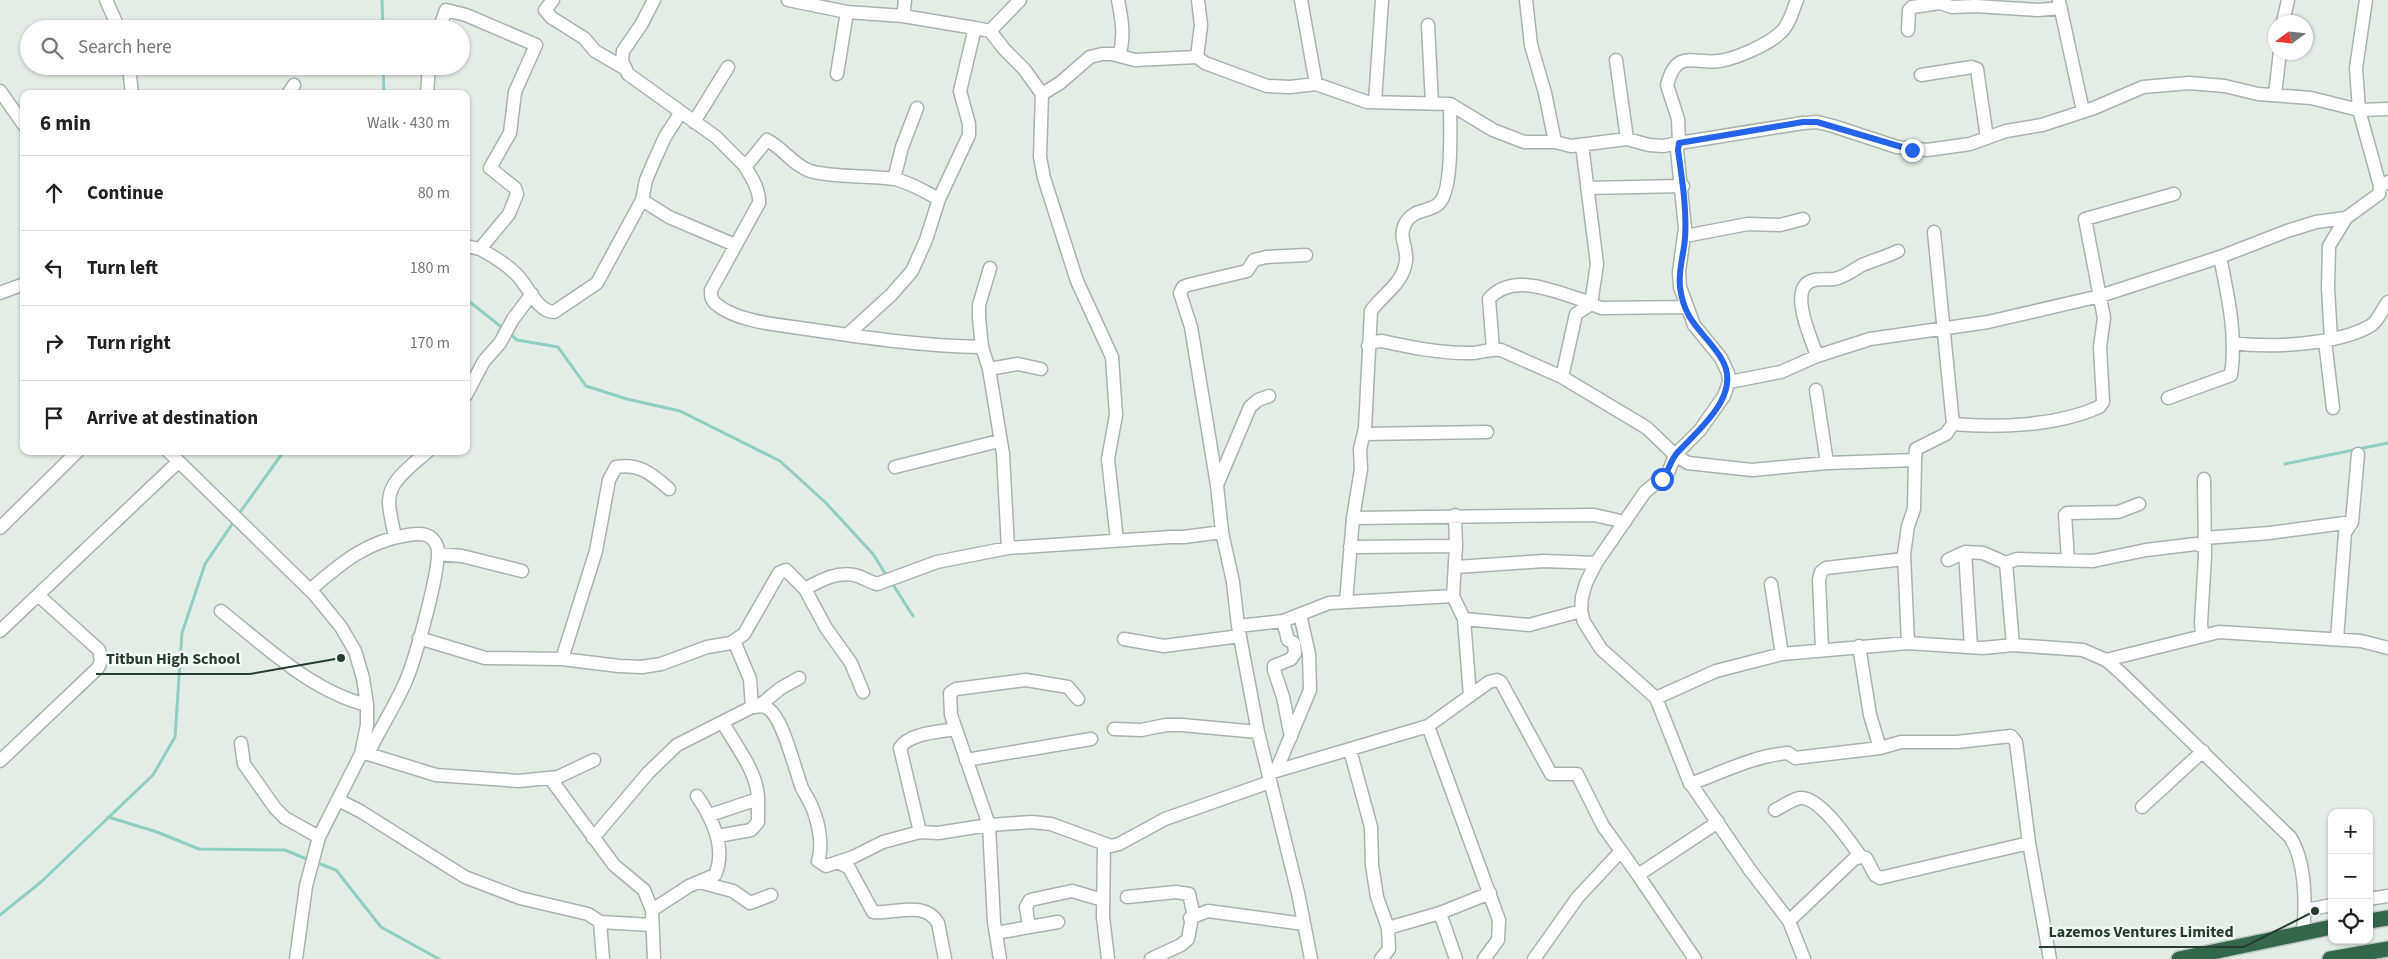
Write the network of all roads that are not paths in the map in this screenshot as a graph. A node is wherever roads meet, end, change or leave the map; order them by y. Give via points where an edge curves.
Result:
1 (106, 0) edge
2 (553, 0) edge
3 (654, 0) edge
4 (788, 0) edge
5 (905, 0) edge
6 (1020, 0) edge
7 (1118, 0) edge
8 (1198, 0) edge
9 (1301, 0) edge
10 (1382, 0) edge
11 (1526, 0) edge
12 (1797, 0) edge
13 (2288, 0) edge
14 (2366, 0) edge
15 (1940, 1) edge
16 (2060, 4) edge
17 (847, 12) junction
18 (2285, 15) edge
19 (903, 16) junction
20 (115, 20) edge
21 (442, 20) edge
22 (1428, 25) dead end
23 (975, 28) junction
24 (1908, 30) dead end
25 (990, 31) junction
26 (1118, 56) junction
27 (1197, 57) junction
28 (1616, 60) dead end
29 (2279, 60) edge
30 (728, 67) dead end
31 (624, 68) junction
32 (837, 74) dead end
33 (131, 75) edge
34 (428, 75) edge
35 (1921, 75) dead end
36 (1316, 84) junction
37 (132, 90) edge
38 (427, 90) edge
39 (0, 91) edge
40 (1042, 94) junction
41 (2276, 94) junction
42 (1375, 102) junction
43 (1432, 104) junction
44 (1450, 104) junction
45 (917, 108) dead end
46 (2388, 109) edge
47 (2359, 110) junction
48 (2083, 111) junction
49 (681, 112) junction
50 (20, 119) edge
51 (694, 122) junction
52 (1988, 138) junction
53 (1627, 139) junction
54 (1555, 142) junction
55 (1679, 143) junction
56 (1582, 145) junction
57 (744, 165) junction
58 (894, 179) junction
59 (1683, 186) junction
60 (1587, 188) junction
61 (2384, 191) edge
62 (2174, 194) dead end
63 (642, 200) junction
64 (939, 200) junction
65 (2346, 218) junction
66 (1803, 219) dead end
67 (1934, 232) dead end
68 (1685, 236) junction
69 (735, 245) junction
70 (470, 247) edge
71 (480, 249) junction
72 (1898, 251) dead end
73 (1306, 254) dead end
74 (2220, 257) junction
75 (990, 268) dead end
76 (20, 286) edge
77 (0, 293) edge
78 (532, 294) junction
79 (2100, 296) junction
80 (2388, 302) edge
81 (1590, 303) junction
82 (1686, 307) junction
83 (1944, 328) junction
84 (847, 335) junction
85 (2328, 340) junction
86 (2233, 343) junction
87 (1368, 346) junction
88 (982, 347) junction
89 (1493, 348) junction
90 (1817, 356) junction
91 (989, 369) junction
92 (1041, 369) dead end
93 (1562, 377) junction
94 (1729, 382) junction
95 (470, 387) edge
96 (1816, 390) dead end
97 (1270, 396) dead end
98 (2168, 398) dead end
99 (2333, 408) dead end
100 (1953, 424) junction
101 (1486, 432) dead end
102 (1364, 434) junction
103 (1000, 441) junction
104 (2358, 454) dead end
105 (74, 455) edge
106 (172, 455) edge
107 (424, 455) edge
108 (1675, 455) junction
109 (1914, 460) junction
110 (178, 462) junction
111 (1827, 463) junction
112 (895, 468) dead end
113 (2204, 479) dead end
114 (1217, 485) junction
115 (669, 489) dead end
116 (2139, 504) dead end
117 (1455, 515) junction
118 (1353, 518) junction
119 (1626, 522) junction
120 (2352, 522) junction
121 (0, 528) edge
122 (1222, 532) junction
123 (395, 537) junction
124 (1117, 540) junction
125 (2205, 542) junction
126 (1456, 546) junction
127 (1350, 547) junction
128 (1008, 548) junction
129 (1965, 552) junction
130 (438, 554) junction
131 (1904, 559) junction
132 (1948, 560) dead end
133 (2068, 560) junction
134 (1596, 563) junction
135 (2006, 563) junction
136 (1456, 567) junction
137 (522, 571) dead end
138 (1771, 584) dead end
139 (805, 589) junction
140 (310, 590) junction
141 (38, 594) junction
142 (1453, 596) junction
143 (1346, 602) junction
144 (221, 610) dead end
145 (1581, 610) junction
146 (1300, 614) junction
147 (1464, 619) junction
148 (1283, 621) junction
149 (0, 631) edge
150 (1239, 631) junction
151 (2202, 636) junction
152 (419, 638) junction
153 (1124, 639) dead end
154 (2337, 639) junction
155 (734, 641) junction
156 (1908, 643) junction
157 (2013, 645) junction
158 (1859, 646) junction
159 (1971, 647) junction
160 (2388, 648) edge
161 (1822, 650) junction
162 (1782, 654) junction
163 (562, 659) junction
164 (2106, 660) junction
165 (799, 678) dead end
166 (863, 692) dead end
167 (1470, 696) junction
168 (1656, 698) junction
169 (1078, 699) dead end
170 (367, 705) junction
171 (756, 707) junction
172 (723, 724) junction
173 (1428, 726) junction
174 (956, 729) junction
175 (1114, 729) dead end
176 (1258, 732) junction
177 (1291, 737) junction
178 (1091, 738) dead end
179 (241, 743) dead end
180 (1880, 748) junction
181 (1350, 750) junction
182 (2203, 751) junction
183 (364, 754) junction
184 (594, 760) dead end
185 (966, 760) junction
186 (0, 761) edge
187 (1271, 774) junction
188 (550, 778) junction
189 (1690, 784) junction
190 (697, 796) dead end
191 (338, 800) junction
192 (758, 800) junction
193 (2142, 807) dead end
194 (1775, 810) dead end
195 (710, 815) junction
196 (1718, 822) junction
197 (989, 825) junction
198 (920, 832) junction
199 (718, 836) junction
200 (319, 837) junction
201 (593, 838) junction
202 (2029, 843) junction
203 (1104, 844) junction
204 (1621, 851) junction
205 (1861, 857) junction
206 (838, 862) junction
207 (1638, 875) junction
208 (699, 882) junction
209 (1490, 893) junction
210 (771, 895) dead end
211 (2388, 896) edge
212 (1126, 897) dead end
213 (2373, 898) edge
214 (1103, 900) junction
215 (2328, 906) edge
216 (652, 910) junction
217 (2306, 910) junction
218 (1440, 912) junction
219 (1190, 918) junction
220 (2388, 918) edge
221 (2373, 920) edge
222 (1789, 921) junction
223 (600, 922) junction
224 (1058, 922) dead end
225 (1304, 924) junction
226 (652, 925) junction
227 (1029, 928) junction
228 (1388, 928) junction
229 (2328, 928) edge
230 (2303, 932) junction
231 (996, 933) junction
232 (2388, 949) edge
233 (296, 959) edge
234 (603, 959) edge
235 (654, 959) edge
236 (944, 959) edge
237 (1000, 959) edge
238 (1108, 959) edge
239 (1151, 959) edge
240 (1311, 959) edge
241 (1381, 959) edge
242 (1456, 959) edge
243 (1484, 959) edge
244 (1534, 959) edge
245 (1695, 959) edge
246 (1804, 959) edge
247 (2050, 959) edge
248 (2179, 959) edge
249 (2330, 959) edge

1 - 20 street
2 - 31 street via 545,10 552,18
3 - 31 street via 623,52
4 - 17 street
5 - 19 street
6 - 25 street
7 - 26 street via 1123,45
8 - 27 street via 1201,25
9 - 36 street
10 - 42 street
11 - 54 street via 1531,45
12 - 55 street via 1788,23 1770,41 1728,60 1686,60 1677,66 1668,92 1678,118
13 - 18 street
14 - 47 street via 2356,68
15 - 16 street via 1952,8 1975,6 2038,10
15 - 24 street via 1912,6
16 - 48 street
17 - 19 street
17 - 32 street
19 - 23 street
21 - 71 street via 446,10 466,14 536,45 515,92 510,133 490,168 515,188 517,194 509,214
22 - 43 street
23 - 25 street
23 - 64 street via 960,91 969,135
25 - 40 street
26 - 27 street via 1135,60
26 - 40 street via 1102,54 1090,57
27 - 36 street via 1260,84 1290,88
28 - 53 street
29 - 41 street
30 - 51 street
31 - 49 street
33 - 37 street
34 - 38 street
35 - 52 street via 1976,68
36 - 42 street
39 - 50 street
40 - 124 street via 1040,157 1044,178 1077,281 1112,357 1116,415 1108,459
41 - 47 street via 2311,98
41 - 48 street via 2188,83 2143,88
42 - 43 street
43 - 44 street
44 - 54 street via 1510,138 1524,142
44 - 87 street via 1450,154 1443,196 1438,205 1410,216 1404,226 1401,236 1406,260 1393,288 1371,311
45 - 58 street
46 - 47 street
47 - 61 street
48 - 52 street
49 - 51 street
49 - 63 street via 655,158
51 - 57 street via 716,137
52 - 55 street via 1970,144 1912,150 1833,126 1803,122
53 - 55 street via 1649,145
53 - 56 street
54 - 56 street
55 - 59 street
56 - 60 street
57 - 58 street via 767,140 776,144 795,163 811,171
57 - 69 street via 760,197
58 - 64 street
59 - 60 street
59 - 68 street
60 - 81 street via 1597,264
61 - 65 street
62 - 79 street via 2085,220
63 - 69 street via 669,216
63 - 78 street via 597,283 554,312 548,312
64 - 84 street via 912,271
65 - 74 street via 2316,222
65 - 85 street via 2329,246
66 - 68 street via 1780,225 1748,224
67 - 83 street
68 - 82 street via 1680,287
69 - 84 street via 711,290 711,298 716,305 763,322
70 - 71 street
71 - 78 street via 501,261
72 - 90 street via 1843,276 1806,284 1801,296 1802,308
73 - 114 street via 1254,260 1246,271 1188,285 1181,290 1191,327
74 - 79 street
74 - 86 street via 2231,311
75 - 88 street via 980,305
76 - 77 street
78 - 95 street via 500,343 484,361
79 - 83 street via 1988,322
79 - 100 street via 2104,318 2100,347 2103,402 2099,407 2037,424 1980,427
80 - 85 street via 2371,326
81 - 82 street via 1601,308
81 - 89 street via 1552,288 1510,285 1488,299
81 - 93 street via 1576,314
82 - 94 street via 1694,325 1721,358
83 - 90 street via 1870,339
83 - 100 street
84 - 88 street via 934,346
85 - 86 street via 2252,346
85 - 99 street
86 - 98 street via 2231,376
87 - 89 street via 1382,341 1446,353 1472,353
87 - 102 street
88 - 91 street
89 - 93 street
90 - 94 street via 1781,372
91 - 92 street via 1018,364
91 - 103 street
93 - 108 street via 1647,428
94 - 108 street via 1724,396 1700,430
96 - 111 street
97 - 114 street via 1250,407
100 - 109 street via 1946,434 1916,449
101 - 102 street
102 - 118 street
103 - 112 street
103 - 128 street via 1005,473
104 - 120 street
105 - 121 street
106 - 110 street
107 - 123 street via 392,489 389,501
108 - 111 street via 1695,464 1739,470
108 - 119 street via 1668,473 1645,492
109 - 111 street
109 - 131 street via 1914,509 1908,526
110 - 140 street
110 - 141 street
113 - 125 street
114 - 122 street
115 - 163 street via 648,471 638,467 616,467 612,472 596,550
116 - 133 street via 2118,512 2067,512
117 - 118 street
117 - 119 street via 1594,515
117 - 126 street
118 - 127 street
119 - 134 street
120 - 125 street
120 - 154 street via 2345,533
122 - 124 street via 1184,538
122 - 150 street
123 - 130 street via 424,534 432,538
123 - 140 street via 361,550
124 - 128 street
125 - 133 street via 2093,561
125 - 151 street
126 - 127 street
126 - 136 street
127 - 143 street
128 - 139 street via 937,562 877,584 857,576 826,577
129 - 132 street
129 - 135 street via 1983,553
129 - 159 street
130 - 137 street via 462,556
130 - 152 street
131 - 156 street
131 - 161 street via 1826,568 1821,572
133 - 135 street via 2017,559
134 - 136 street via 1544,561
134 - 145 street via 1586,583
135 - 157 street
136 - 142 street
138 - 162 street
139 - 155 street via 789,571 779,573 744,634
139 - 166 street via 826,628 851,663
140 - 170 street via 341,627 355,650 364,678
141 - 149 street
141 - 186 street via 99,650 100,660 98,668
142 - 143 street
142 - 147 street
143 - 146 street via 1319,606
144 - 170 street via 296,670 349,701
145 - 147 street via 1524,625
145 - 168 street via 1584,622 1600,649
146 - 148 street
146 - 177 street via 1309,654 1310,690
147 - 167 street
148 - 150 street
148 - 177 street via 1288,640 1294,643 1295,653 1274,666 1274,670
150 - 153 street via 1164,646
150 - 176 street
151 - 154 street via 2234,632
151 - 164 street
152 - 163 street via 485,658
152 - 183 street via 406,682
154 - 160 street
155 - 163 street via 642,667
155 - 171 street via 750,679
156 - 158 street
156 - 159 street
157 - 159 street
157 - 164 street via 2084,650
158 - 161 street
158 - 180 street via 1870,715
161 - 162 street
162 - 168 street via 1716,670
164 - 182 street
165 - 171 street
167 - 173 street
167 - 204 street via 1489,682 1501,682 1551,774 1577,774 1603,826
168 - 189 street
169 - 174 street via 1068,687 1026,680 956,689 948,698
170 - 183 street
171 - 172 street
171 - 206 street via 769,710 785,736 814,812 820,839 818,860 826,866
172 - 192 street via 750,770 758,789
172 - 201 street via 677,745 664,756
173 - 181 street
173 - 209 street
174 - 185 street
174 - 198 street via 910,739 900,748
175 - 176 street via 1141,730 1182,724
176 - 187 street
177 - 187 street
178 - 185 street
179 - 200 street via 244,764 275,808 285,818
180 - 189 street via 1794,758 1788,753 1771,755
180 - 202 street via 1901,742 1958,742 2014,737
181 - 187 street
181 - 228 street via 1371,827 1377,897
182 - 193 street
182 - 217 street via 2293,842 2299,859
183 - 188 street via 436,775 519,781
183 - 191 street
184 - 188 street
185 - 197 street
187 - 203 street via 1207,806 1171,816 1119,844
187 - 225 street
188 - 201 street
189 - 196 street
190 - 195 street
191 - 200 street
191 - 223 street via 465,877 520,898 588,914
192 - 195 street
192 - 199 street via 758,822 751,830
194 - 205 street via 1800,798 1807,800 1836,822
195 - 199 street
196 - 207 street
196 - 222 street
197 - 198 street via 938,833
197 - 203 street via 1051,824
197 - 231 street
198 - 206 street via 883,842
199 - 208 street via 718,868 715,875
200 - 233 street via 306,886
201 - 216 street via 614,865 644,890
202 - 205 street via 1880,878 1866,858
202 - 247 street
203 - 214 street
204 - 207 street
204 - 244 street via 1578,897
205 - 222 street via 1854,859
206 - 236 street via 849,868 873,912 920,910 935,918
207 - 245 street
208 - 210 street via 733,891 750,903
208 - 216 street
209 - 218 street
209 - 243 street via 1499,928 1498,940
211 - 213 street
212 - 219 street via 1176,892 1189,894 1193,912
214 - 227 street via 1072,891 1030,900 1026,907
214 - 238 street
215 - 217 street
216 - 226 street
217 - 230 street
218 - 228 street
218 - 242 street
219 - 225 street via 1208,911
219 - 239 street via 1188,939
220 - 221 highway
222 - 246 street
223 - 226 street
223 - 234 street
224 - 227 street
225 - 240 street
226 - 235 street
227 - 231 street
228 - 241 street via 1389,949
229 - 230 highway
230 - 248 highway
231 - 237 street
232 - 249 highway

